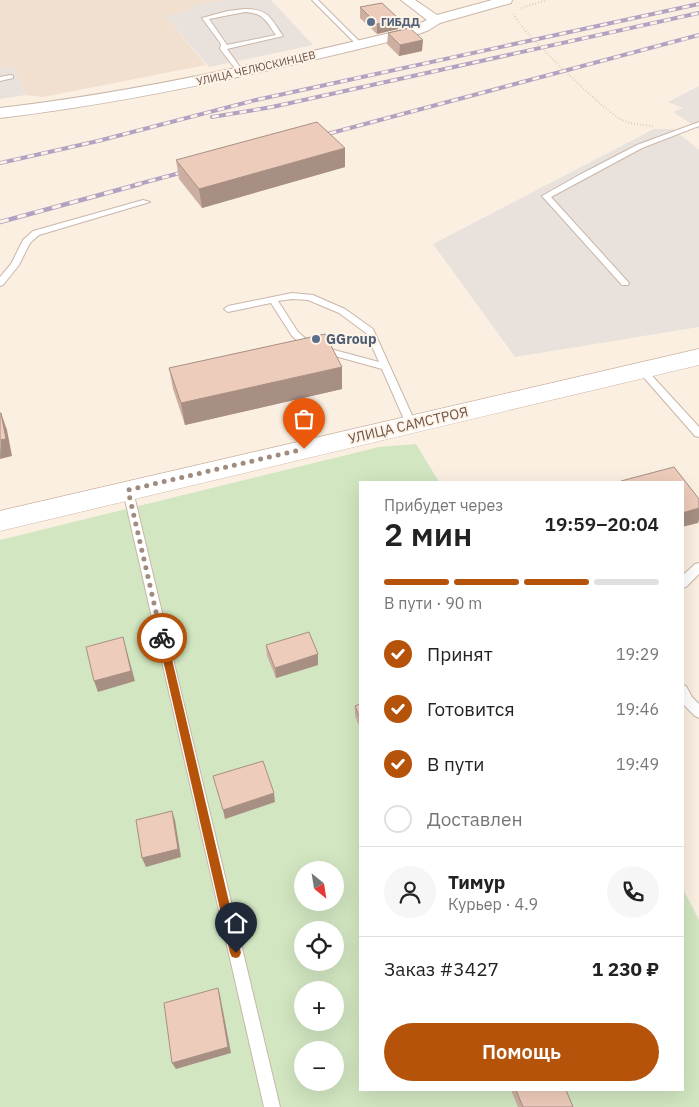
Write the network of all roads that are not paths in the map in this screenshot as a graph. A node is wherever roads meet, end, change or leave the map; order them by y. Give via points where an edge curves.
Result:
1 (315, 0) edge
2 (407, 0) edge
3 (506, 0) edge
4 (434, 20) junction
5 (359, 44) junction
6 (224, 48) junction
7 (240, 71) junction
8 (10, 77) dead end
9 (0, 79) edge
10 (0, 114) edge
11 (699, 124) edge
12 (146, 202) dead end
13 (0, 283) edge
14 (625, 283) dead end
15 (273, 300) junction
16 (228, 309) dead end
17 (699, 356) edge
18 (387, 367) junction
19 (642, 370) junction
20 (411, 424) junction
21 (699, 433) edge
22 (128, 490) junction
23 (0, 521) edge
24 (699, 567) edge
25 (684, 582) edge
26 (684, 694) edge
27 (699, 712) edge
28 (272, 1107) edge

1 - 5 lane
2 - 4 street
3 - 4 street, УЛИЦА ЧЕЛЮСКИНЦЕВ
4 - 5 street, УЛИЦА ЧЕЛЮСКИНЦЕВ via 419,29
5 - 7 street, УЛИЦА ЧЕЛЮСКИНЦЕВ
6 - 6 lane via 204,18 245,10 259,11 280,36
6 - 7 lane
7 - 10 street, УЛИЦА ЧЕЛЮСКИНЦЕВ via 133,95
8 - 9 lane
11 - 14 lane via 630,149 546,196
12 - 13 lane via 36,233 26,242 15,265
15 - 16 lane
15 - 18 lane via 295,334 309,346
15 - 18 lane via 310,297 342,311 370,331
17 - 19 street, УЛИЦА САМСТРОЯ
18 - 20 lane
19 - 20 street, УЛИЦА САМСТРОЯ
19 - 21 lane
20 - 22 street, УЛИЦА САМСТРОЯ
22 - 23 street, УЛИЦА САМСТРОЯ
22 - 28 lane
24 - 25 lane
26 - 27 lane

